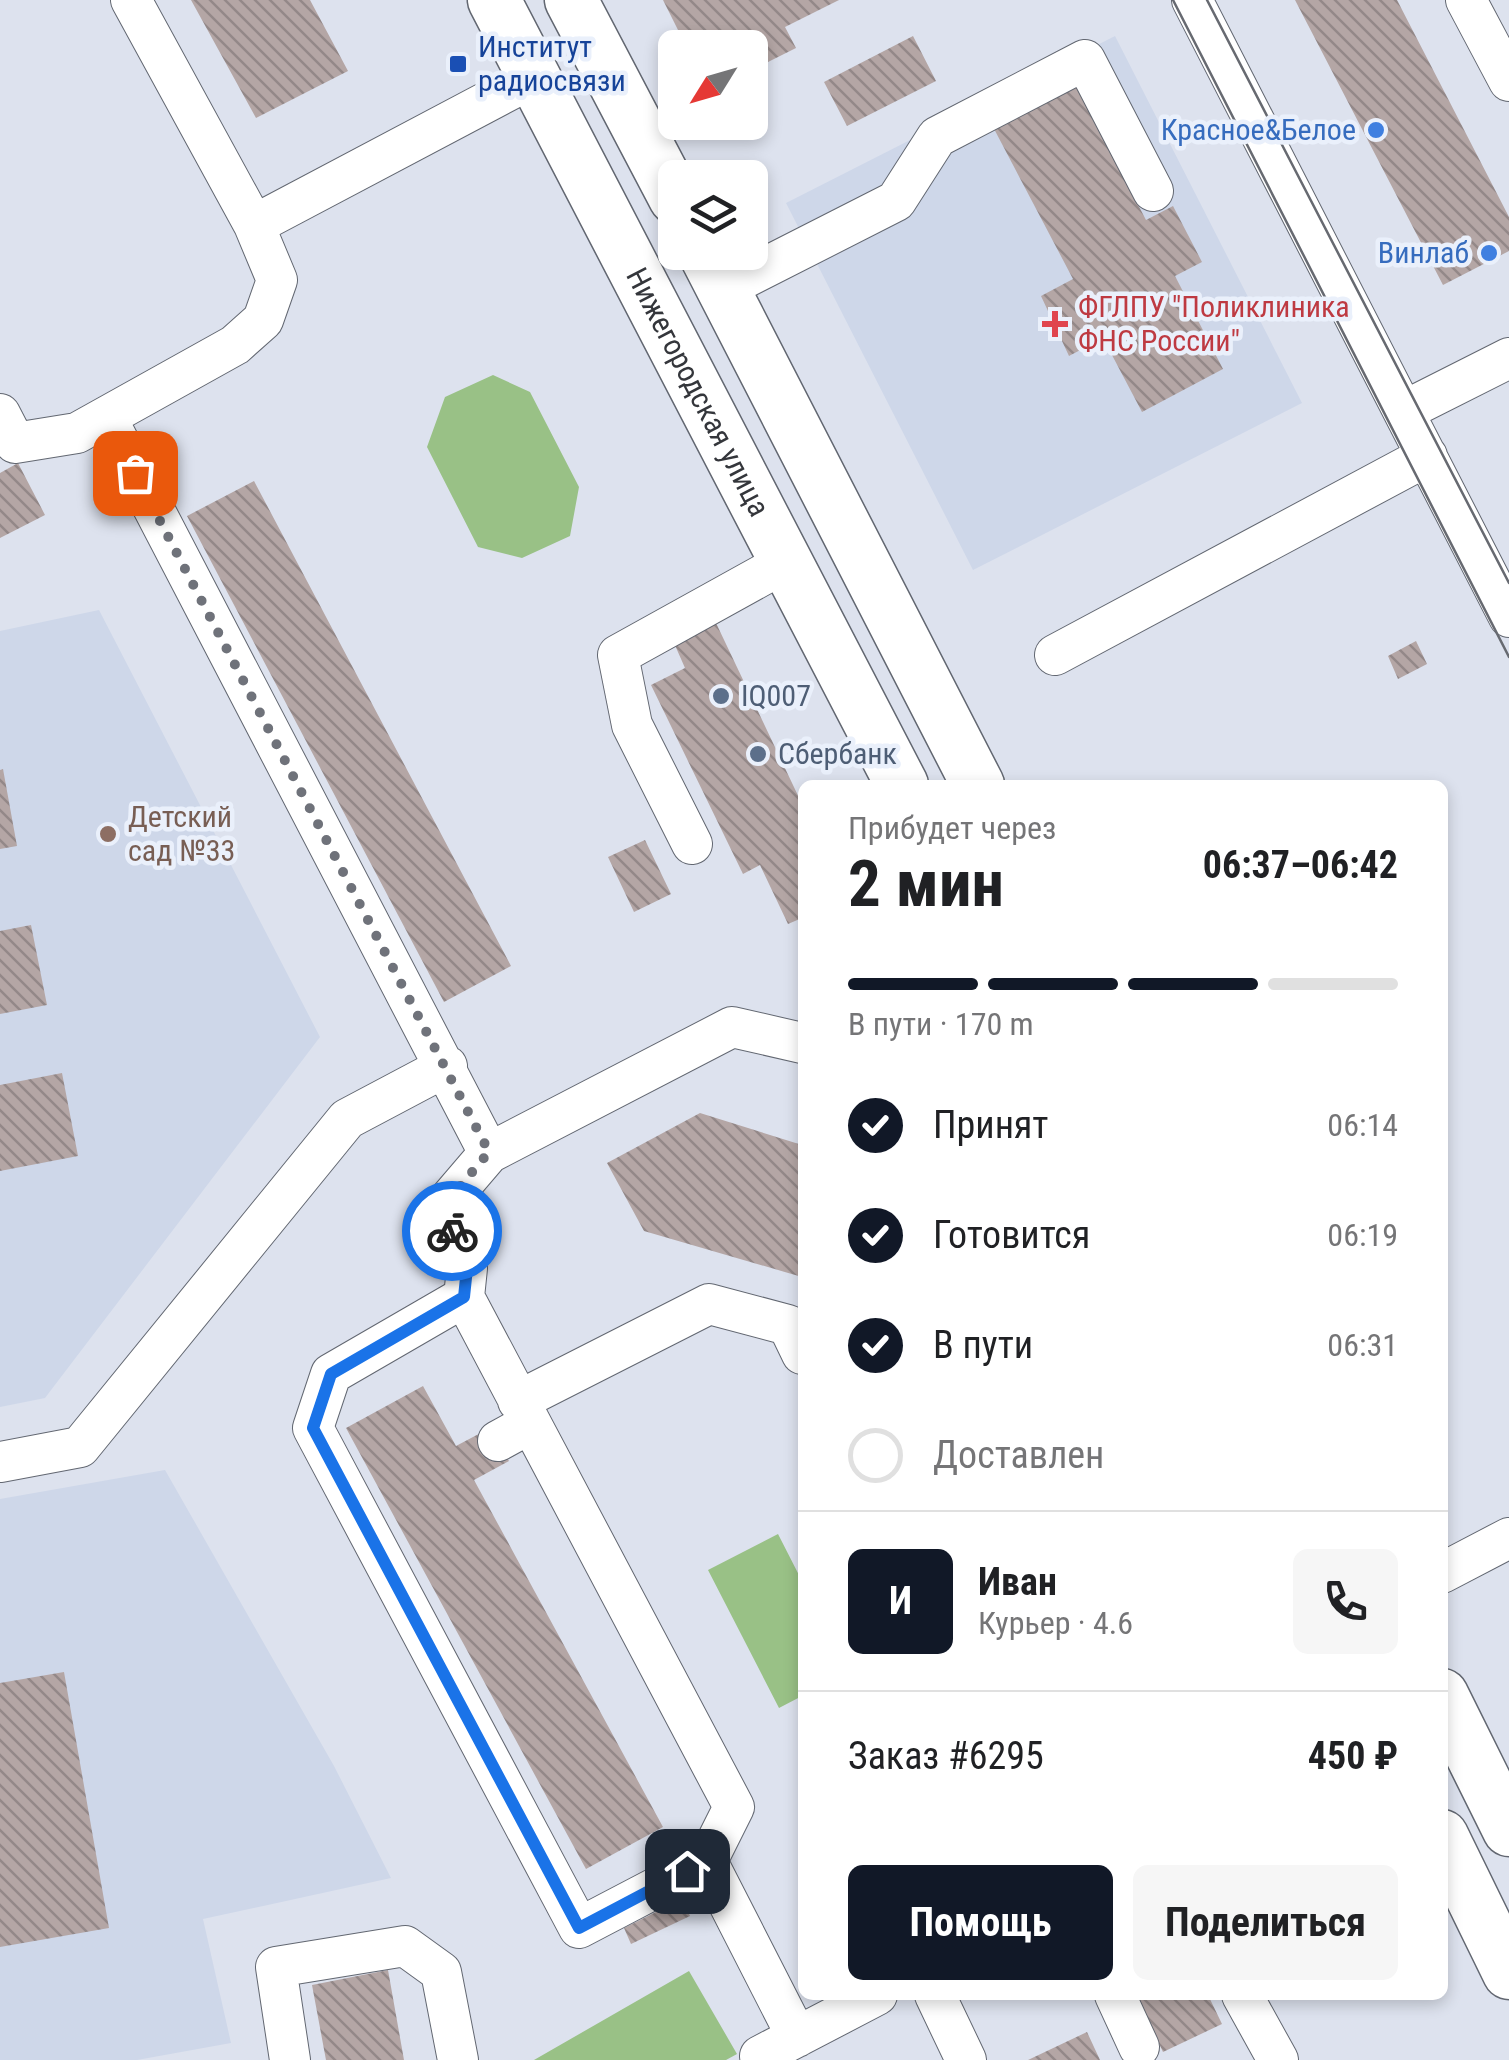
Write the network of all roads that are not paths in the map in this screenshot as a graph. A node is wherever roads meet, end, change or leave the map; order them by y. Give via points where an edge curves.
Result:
1 (131, 0) edge
2 (494, 0) edge
3 (571, 0) edge
4 (1192, 0) edge
5 (1466, 0) edge
6 (534, 77) junction
7 (1509, 81) edge
8 (658, 166) edge
9 (1153, 190) dead end
10 (254, 225) junction
11 (713, 271) edge
12 (1509, 358) edge
13 (1404, 412) junction
14 (0, 414) edge
15 (106, 417) junction
16 (1427, 456) junction
17 (786, 562) junction
18 (1508, 613) edge
19 (1054, 655) dead end
20 (899, 780) edge
21 (975, 780) edge
22 (692, 844) dead end
23 (798, 1042) edge
24 (447, 1066) junction
25 (489, 1152) junction
26 (464, 1297) junction
27 (798, 1346) edge
28 (515, 1422) junction
29 (0, 1462) edge
30 (1509, 1538) edge
31 (1448, 1570) edge
32 (1448, 1707) edge
33 (1509, 1830) edge
34 (1448, 1848) edge
35 (706, 1860) junction
36 (1509, 1973) edge
37 (867, 2000) edge
38 (937, 2000) edge
39 (1117, 2000) edge
40 (1245, 2000) edge
41 (797, 2037) junction
42 (1139, 2047) dead end
43 (760, 2056) dead end
44 (290, 2060) edge
45 (458, 2060) edge
46 (966, 2060) edge
47 (1278, 2060) edge

1 - 10 street
2 - 6 main road, Нижегородская улица
3 - 8 main road
4 - 13 street
5 - 7 street
6 - 10 street
6 - 17 main road, Нижегородская улица
9 - 11 street via 1084,60 937,137 896,201
10 - 15 street via 277,280 262,320 235,345
11 - 21 main road
12 - 13 street
13 - 16 street
14 - 15 street via 15,443 76,433
15 - 24 street
16 - 18 street
16 - 19 street
17 - 20 main road, Нижегородская улица
17 - 22 street via 618,655 632,725
23 - 25 street via 732,1027
24 - 25 street
24 - 29 street via 347,1119 80,1447
25 - 26 street via 442,1208 467,1268
26 - 28 street
26 - 35 street via 331,1374 313,1428 579,1928
27 - 28 street via 788,1325 709,1304
28 - 35 street via 734,1807
30 - 31 street
32 - 33 main road
34 - 36 main road
35 - 41 street
37 - 41 street
38 - 46 street
39 - 42 street
40 - 47 street
41 - 43 street
44 - 45 street via 276,1967 405,1946 442,1972

